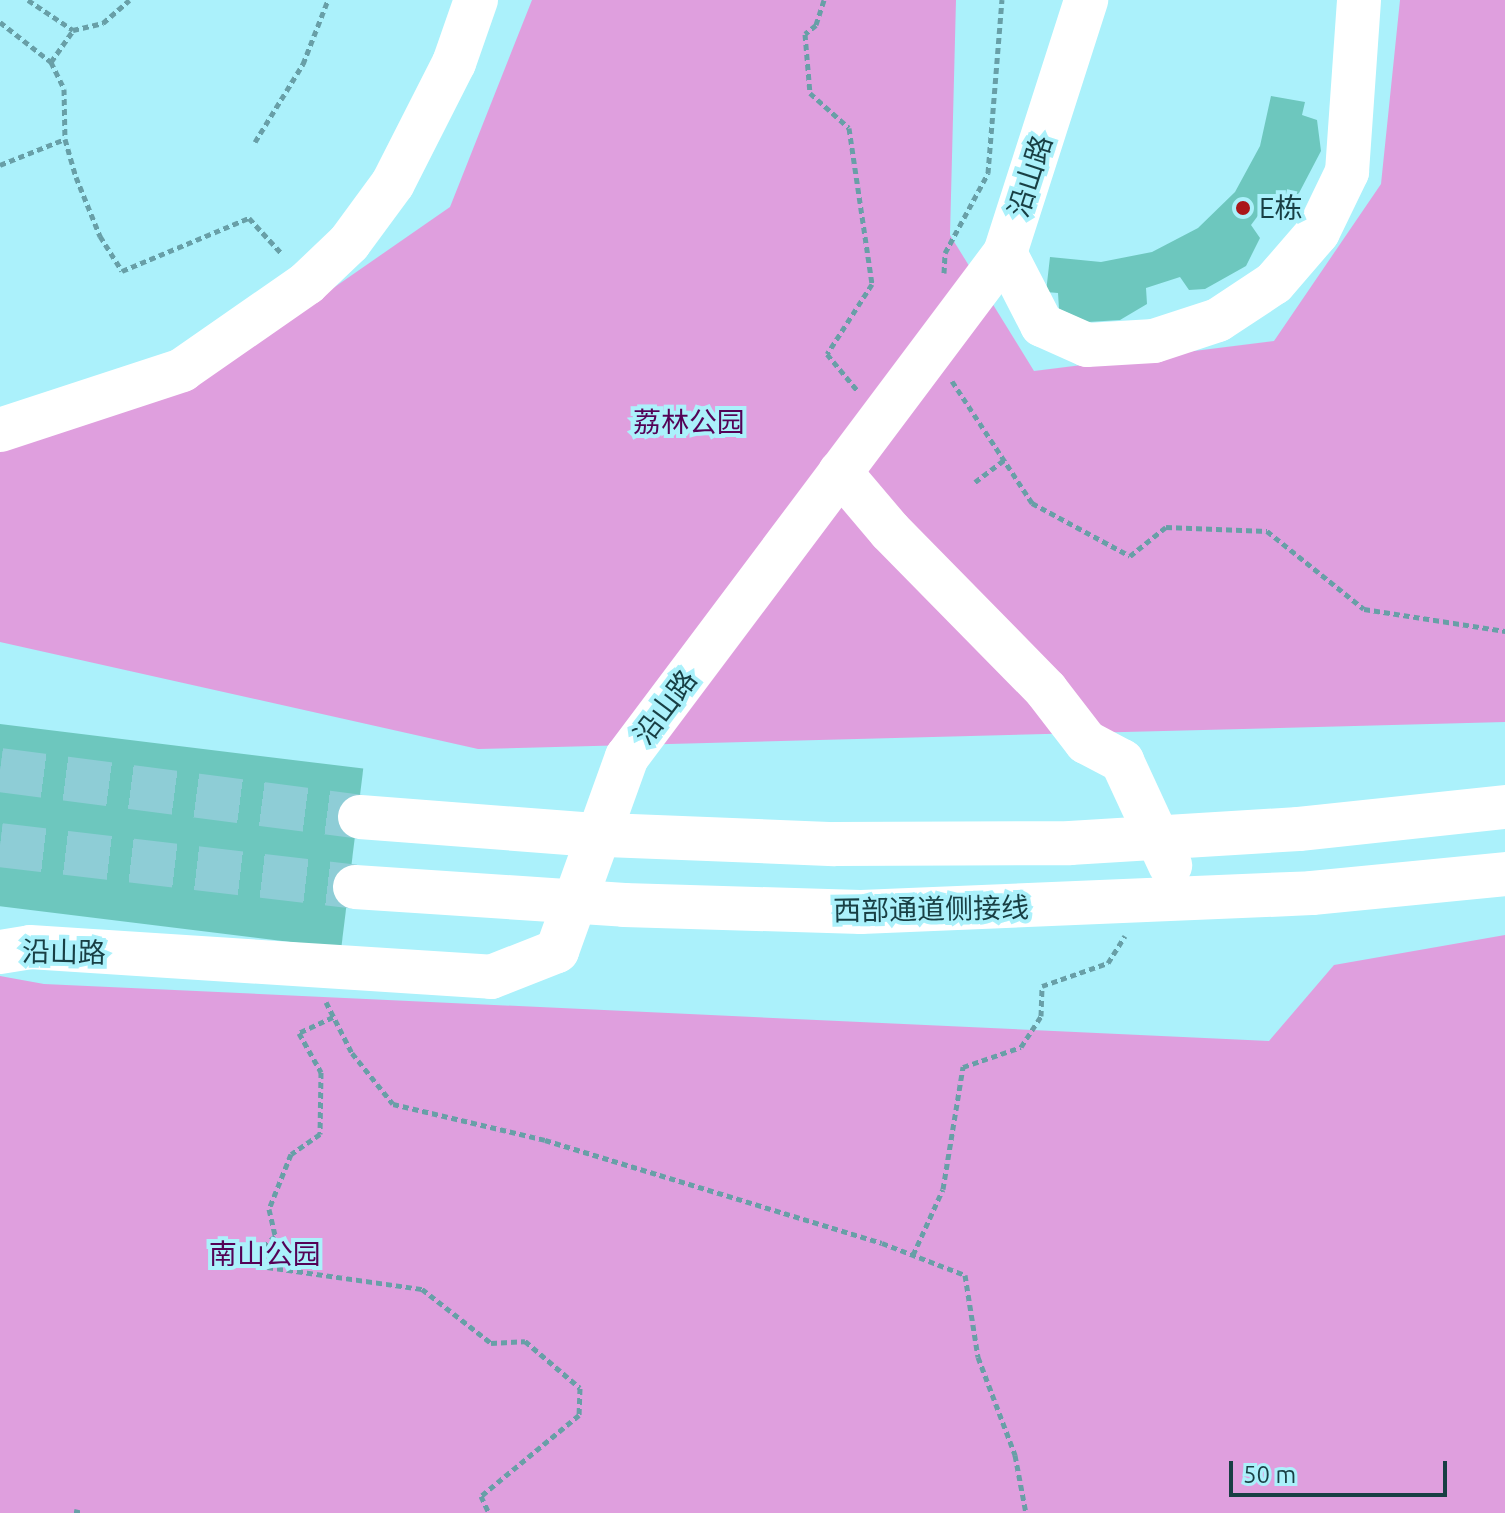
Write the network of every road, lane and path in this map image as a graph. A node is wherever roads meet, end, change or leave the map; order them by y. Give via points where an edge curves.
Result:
1 (28, 0) edge
2 (129, 0) edge
3 (328, 0) edge
4 (476, 0) edge
5 (824, 0) edge
6 (1002, 0) edge
7 (1086, 0) edge
8 (1359, 0) edge
9 (0, 22) edge
10 (73, 30) junction
11 (51, 62) junction
12 (65, 139) junction
13 (255, 142) dead end
14 (0, 165) edge
15 (1005, 253) junction
16 (307, 283) junction
17 (959, 315) junction
18 (932, 350) junction
19 (880, 419) junction
20 (0, 430) edge
21 (1004, 460) junction
22 (840, 472) junction
23 (975, 482) dead end
24 (1505, 631) edge
25 (1505, 807) edge
26 (360, 817) tunnel mouth
27 (1170, 865) dead end
28 (1505, 874) edge
29 (355, 887) tunnel mouth
30 (1131, 926) dead end
31 (0, 952) edge
32 (306, 965) junction
33 (333, 1017) junction
34 (913, 1255) junction
35 (74, 1511) dead end
36 (83, 1513) edge
37 (489, 1513) edge
38 (1026, 1513) edge

1 - 10 path
2 - 10 path via 103,23
3 - 13 path via 303,64
4 - 16 main road via 454,63 393,183 349,243
5 - 19 path via 816,25 805,34 810,93 849,128 872,284 827,354
6 - 17 path via 988,173 945,253 944,284
7 - 15 main road, 沿山路
8 - 15 main road via 1347,172 1318,232 1274,283 1218,320 1167,337 1087,345 1042,325
9 - 11 path
10 - 11 path
11 - 12 path via 64,89
12 - 14 path
12 - 16 path via 100,236 122,271 249,218
15 - 17 main road, 沿山路
16 - 20 main road via 182,370
17 - 18 main road, 沿山路
18 - 19 main road, 沿山路
18 - 21 path
19 - 22 main road, 沿山路
21 - 23 path
21 - 24 path via 1032,503 1130,556 1166,527 1267,531 1364,609
22 - 27 main road via 890,531 1046,690 1086,742 1122,761
22 - 32 main road, 沿山路 via 627,757 557,951 491,977
25 - 26 main road via 1299,829 1070,843 708,839
28 - 29 main road, 西部通道侧接线 via 1312,893 861,912 624,905
30 - 34 path via 1108,963 1042,986 1041,1016 1021,1047 963,1067 943,1189
31 - 32 main road, 沿山路 via 30,947
32 - 33 path
33 - 34 path via 352,1053 393,1104 545,1140
33 - 37 path via 299,1033 321,1072 320,1134 291,1154 269,1209 275,1236 258,1252 267,1267 422,1289 491,1343 525,1341 580,1388 579,1415 481,1496
34 - 38 path via 965,1275 978,1357 1015,1455
35 - 36 path

